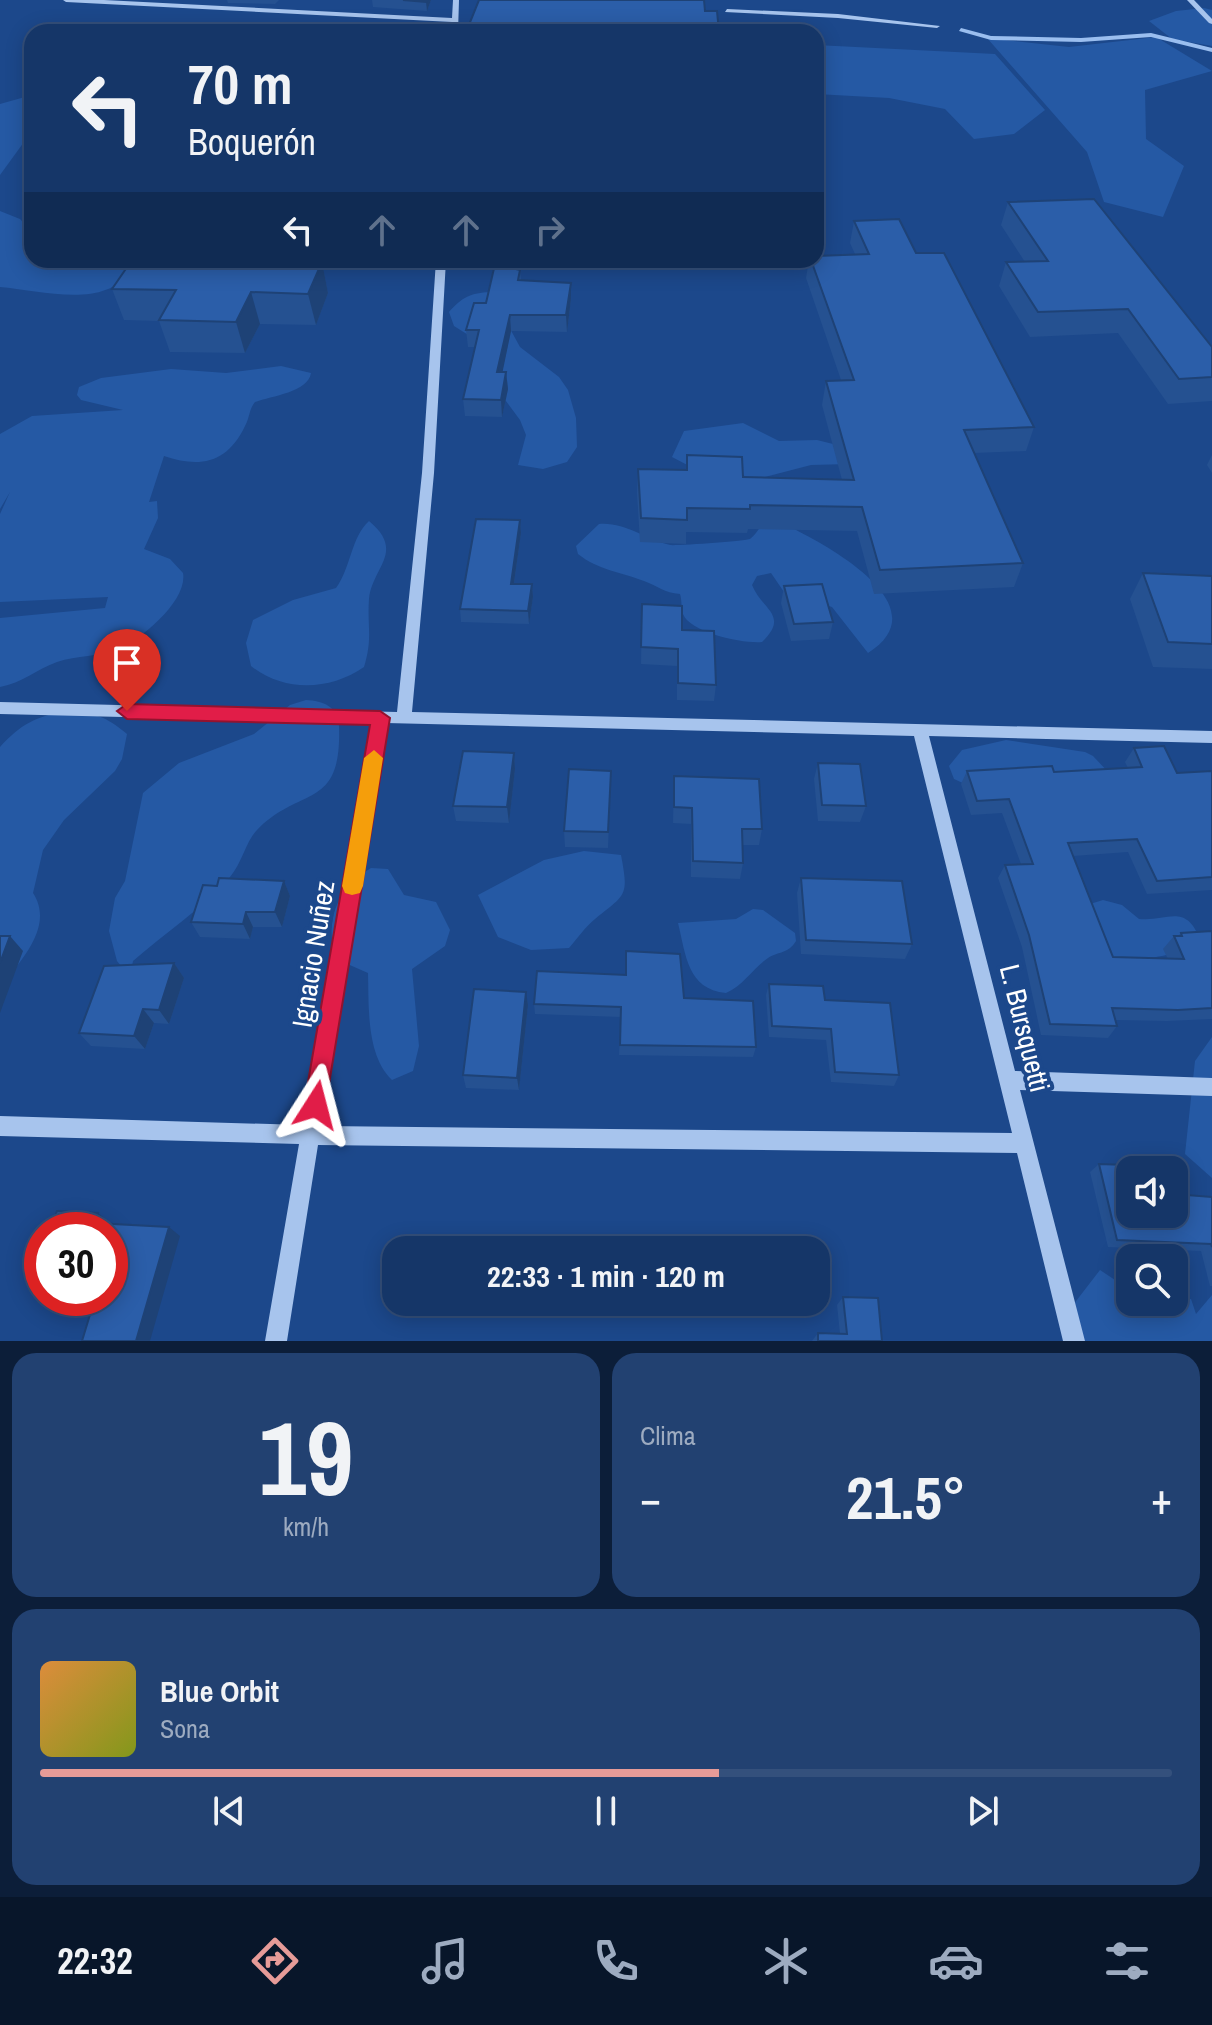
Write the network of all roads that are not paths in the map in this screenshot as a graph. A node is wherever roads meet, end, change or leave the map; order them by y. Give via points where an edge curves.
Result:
1 (66, 0) edge
2 (456, 0) edge
3 (1190, 0) edge
4 (727, 11) dead end
5 (455, 20) junction
6 (1211, 22) edge
7 (455, 24) edge
8 (937, 26) dead end
9 (441, 268) edge
10 (0, 708) edge
11 (380, 718) junction
12 (404, 718) junction
13 (920, 729) junction
14 (1212, 737) edge
15 (1009, 1080) junction
16 (1212, 1087) edge
17 (0, 1126) edge
18 (311, 1135) junction
19 (1024, 1143) junction
20 (276, 1341) edge
21 (1074, 1341) edge

1 - 5 street
2 - 5 street
3 - 6 street
4 - 8 street via 837,12
5 - 7 street
9 - 12 street via 428,473
10 - 11 street
11 - 12 street
11 - 18 street, Ignacio Nuñez
12 - 13 street
13 - 14 street
13 - 15 street, L. Bursquetti
15 - 16 street
15 - 19 street, L. Bursquetti
17 - 18 street
18 - 19 street
18 - 20 street, Ignacio Nuñez
19 - 21 street, L. Bursquetti

